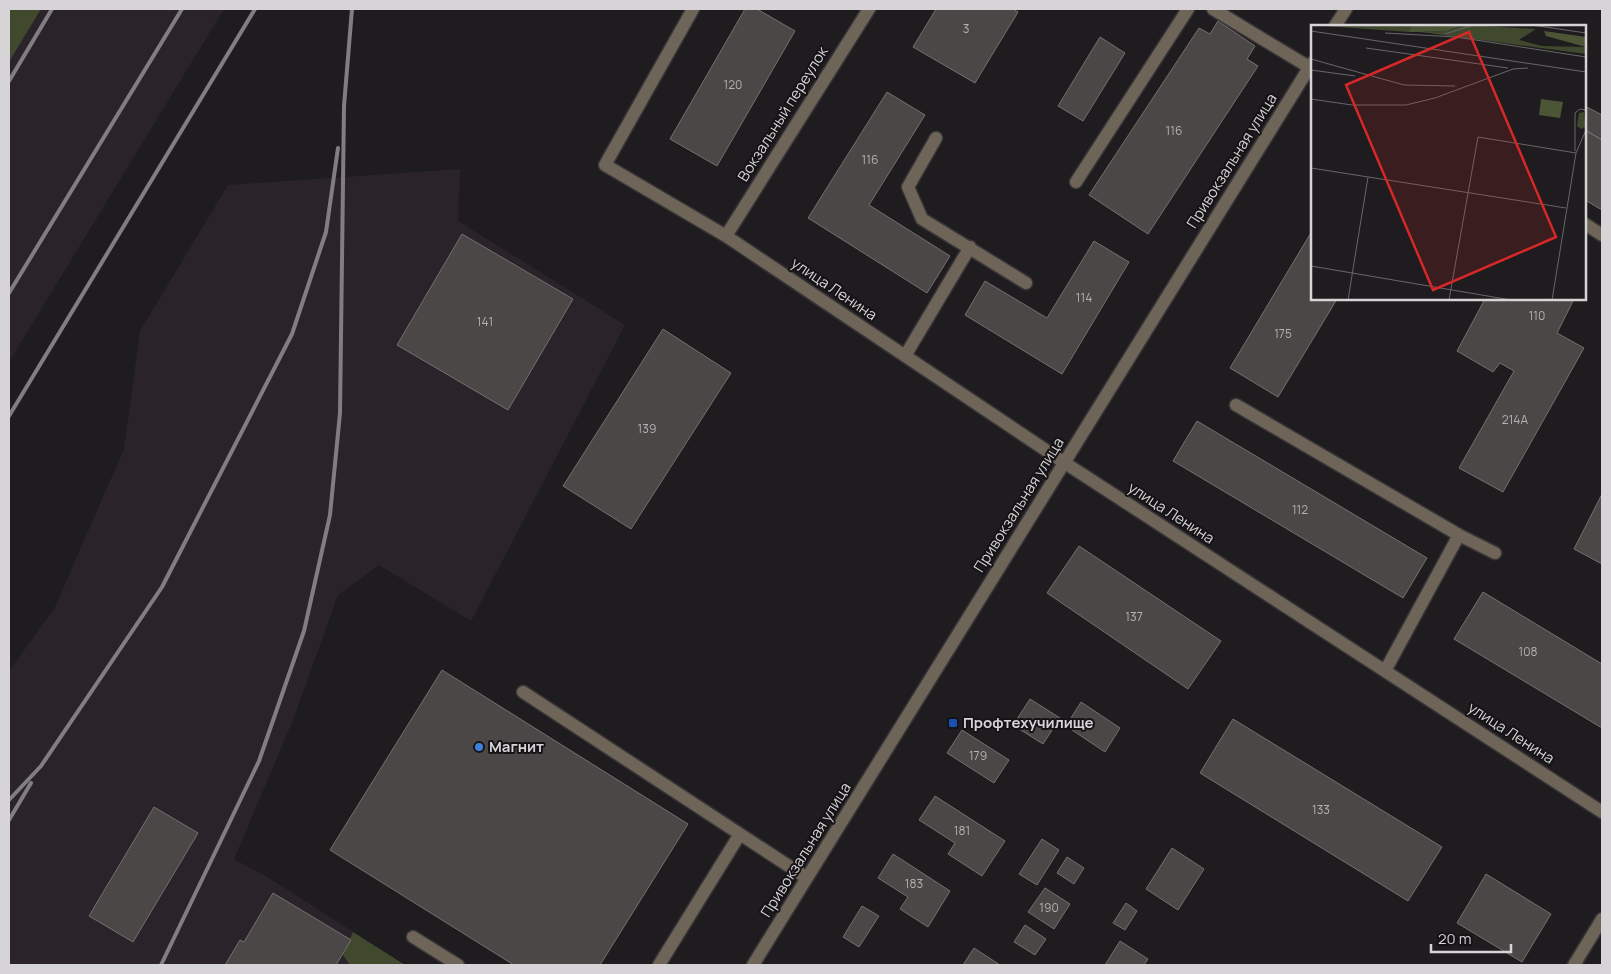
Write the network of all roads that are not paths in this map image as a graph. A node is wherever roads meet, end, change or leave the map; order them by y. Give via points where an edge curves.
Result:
1 (693, 9) edge
2 (869, 9) edge
3 (1188, 9) edge
4 (1213, 9) edge
5 (1346, 9) edge
6 (1336, 25) edge
7 (1311, 65) edge
8 (936, 138) dead end
9 (1076, 182) dead end
10 (1586, 225) edge
11 (1602, 235) edge
12 (726, 236) junction
13 (970, 247) junction
14 (1026, 283) dead end
15 (905, 356) junction
16 (1236, 405) dead end
17 (1065, 463) junction
18 (1459, 535) junction
19 (1495, 553) dead end
20 (1385, 670) junction
21 (523, 692) dead end
22 (1602, 812) edge
23 (740, 834) junction
24 (808, 878) junction
25 (1602, 919) edge
26 (413, 937) dead end
27 (458, 965) edge
28 (659, 965) edge
29 (753, 965) edge
30 (1574, 965) edge

1 - 12 street, улица Ленина via 605,165
2 - 12 street, Вокзальный переулок
3 - 9 street
4 - 7 street
5 - 6 street
7 - 17 street, Привокзальная улица
8 - 13 street via 908,187 922,219
10 - 11 street
12 - 15 street, улица Ленина
13 - 14 street
13 - 15 street
15 - 17 street, улица Ленина
16 - 18 street
17 - 20 street, улица Ленина
17 - 24 street, Привокзальная улица
18 - 19 street
18 - 20 street
20 - 22 street, улица Ленина
21 - 23 street
23 - 24 street
23 - 28 street
24 - 29 street, Привокзальная улица
25 - 30 street
26 - 27 street

